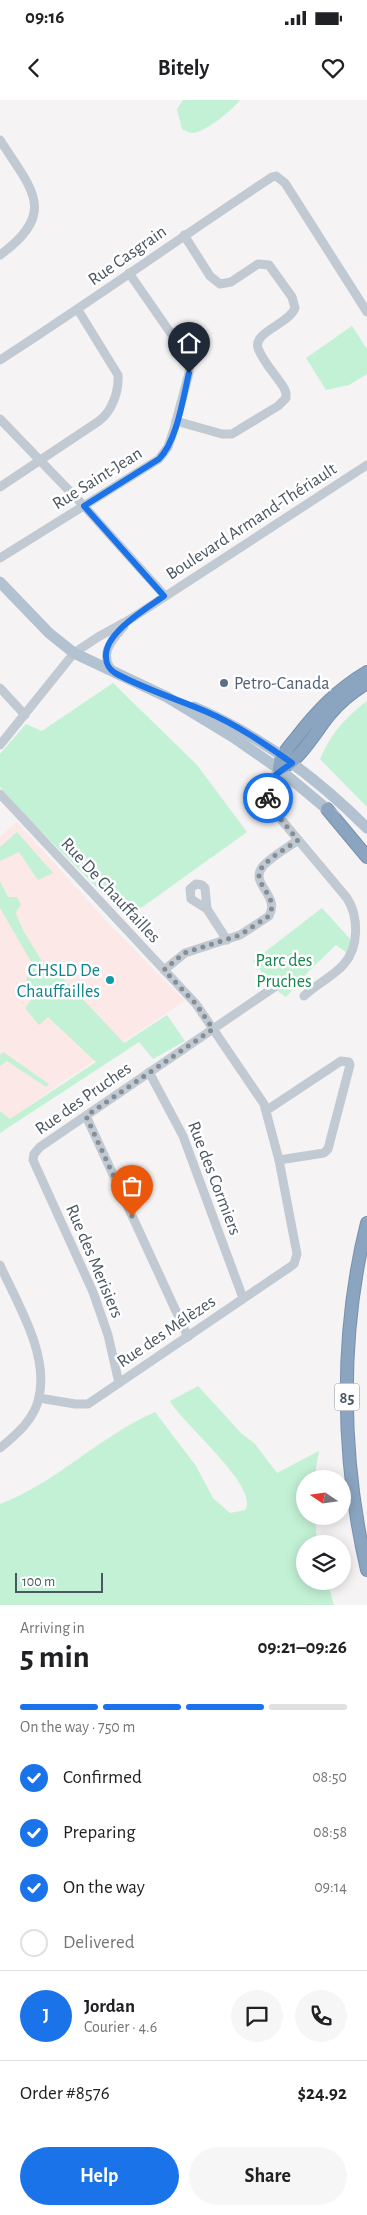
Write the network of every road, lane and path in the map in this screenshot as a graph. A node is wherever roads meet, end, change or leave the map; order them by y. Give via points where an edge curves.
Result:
1 (0, 140) edge
2 (184, 235) junction
3 (0, 255) edge
4 (129, 272) junction
5 (78, 310) junction
6 (367, 312) edge
7 (0, 360) edge
8 (0, 418) edge
9 (176, 421) junction
10 (40, 461) junction
11 (367, 465) edge
12 (0, 488) edge
13 (84, 506) junction
14 (0, 558) edge
15 (0, 582) edge
16 (164, 596) junction
17 (129, 620) junction
18 (74, 654) junction
19 (114, 672) junction
20 (367, 672) edge
21 (367, 683) edge
22 (0, 688) edge
23 (167, 697) junction
24 (25, 715) junction
25 (0, 745) edge
26 (287, 759) junction
27 (280, 769) junction
28 (0, 794) edge
29 (328, 809) junction
30 (367, 828) edge
31 (298, 840) junction
32 (367, 848) edge
33 (367, 857) edge
34 (208, 909) dead end
35 (227, 940) junction
36 (164, 970) junction
37 (276, 986) dead end
38 (304, 996) dead end
39 (213, 1029) junction
40 (149, 1072) junction
41 (267, 1110) junction
42 (86, 1116) junction
43 (34, 1154) joint
44 (279, 1160) junction
45 (367, 1218) edge
46 (366, 1228) edge
47 (297, 1254) joint
48 (0, 1265) edge
49 (243, 1298) junction
50 (188, 1337) junction
51 (119, 1383) junction
52 (39, 1398) junction
53 (0, 1448) edge
54 (367, 1570) edge

1 - 3 street via 31,189 35,201 27,231
2 - 4 street, Rue Casgrain
2 - 6 street, Rue Casgrain via 272,177 281,178
2 - 9 street via 215,281 227,284 258,264 269,265 296,308 289,318 260,337 258,344 284,388 283,402 232,434
4 - 5 street, Rue Casgrain
4 - 9 street, Rue Saint-Jean via 190,361
5 - 7 street, Rue Casgrain
5 - 10 street via 118,375 114,400 106,416
8 - 10 street
9 - 13 street, Rue Saint-Jean via 168,447 159,459
10 - 12 street
10 - 13 street
11 - 16 street, Boulevard Armand-Thériault
13 - 14 street, Rue Saint-Jean
13 - 16 street
15 - 18 main road
16 - 17 street, Boulevard Armand-Thériault
17 - 18 street, Boulevard Armand-Thériault
17 - 19 street via 111,640 106,651 108,666
18 - 19 main road
18 - 24 street, Boulevard Armand-Thériault
19 - 23 main road
20 - 26 highway via 328,700
21 - 26 highway via 333,710
22 - 24 street
23 - 26 main road via 212,714
23 - 27 main road
24 - 25 street, Boulevard Armand-Thériault
26 - 27 highway
26 - 30 main road via 335,797
27 - 29 main road
27 - 31 street via 268,787 268,797 274,811
28 - 36 street, Rue De Chauffailles
29 - 32 main road
29 - 33 highway
31 - 35 street via 260,870 260,882 272,904 269,916
31 - 38 street via 347,898 355,921 355,939 344,964
34 - 35 street
35 - 36 street via 194,948
36 - 39 street, Rue De Chauffailles via 196,1004
37 - 39 street, Rue des Pruches
39 - 40 street, Rue des Pruches
39 - 41 street, Rue De Chauffailles
40 - 42 street, Rue des Pruches
40 - 49 street, Rue des Cormiers via 183,1136
41 - 44 street, Rue De Chauffailles
41 - 44 street via 341,1061 349,1062 328,1149
42 - 43 street, Rue des Pruches
42 - 50 street
43 - 51 street, Rue des Merisiers via 33,1160 101,1314
44 - 47 street, Rue De Chauffailles
45 - 46 highway
46 - 54 highway, 85 via 352,1314 347,1401 352,1480
47 - 49 street, Rue des Mélèzes via 294,1264
48 - 52 street via 39,1358
49 - 50 street, Rue des Mélèzes
50 - 51 street, Rue des Mélèzes
51 - 52 street, Rue des Mélèzes via 88,1404
52 - 53 street via 19,1433

